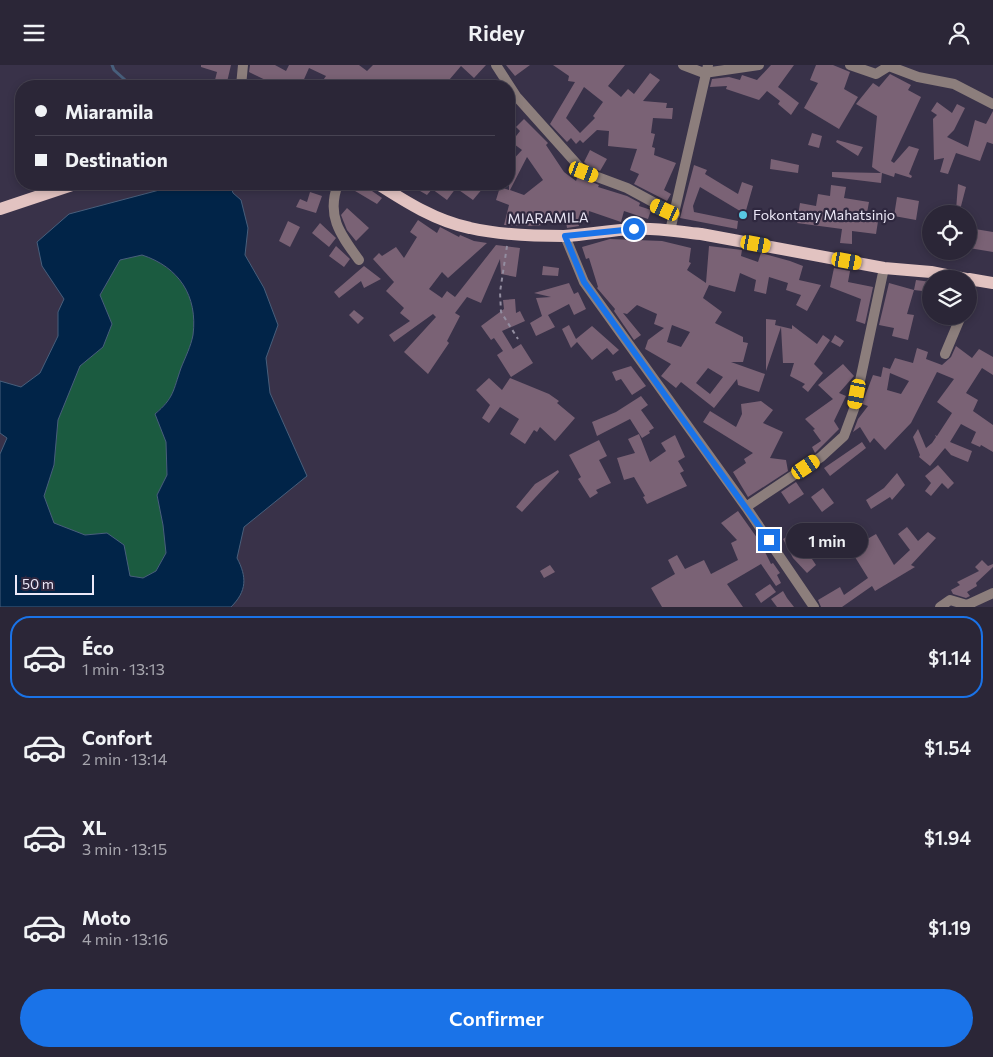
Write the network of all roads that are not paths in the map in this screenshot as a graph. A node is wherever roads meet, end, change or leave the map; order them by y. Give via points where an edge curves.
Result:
1 (243, 65) edge
2 (496, 65) edge
3 (683, 65) edge
4 (759, 65) edge
5 (850, 65) edge
6 (706, 69) edge
7 (242, 80) edge
8 (506, 80) edge
9 (515, 94) edge
10 (993, 104) edge
11 (58, 190) edge
12 (336, 190) edge
13 (387, 190) edge
14 (0, 209) edge
15 (674, 214) junction
16 (670, 231) junction
17 (565, 236) junction
18 (359, 260) dead end
19 (884, 268) junction
20 (922, 271) edge
21 (977, 280) edge
22 (993, 283) edge
23 (957, 325) edge
24 (945, 354) dead end
25 (746, 507) junction
26 (993, 593) edge
27 (814, 607) edge
28 (940, 607) edge

1 - 7 street
2 - 8 street
3 - 6 street
4 - 6 street
5 - 10 street via 876,74 889,66 918,77 954,84
6 - 15 street
9 - 15 street via 584,172 627,188
11 - 14 main road
12 - 18 street via 333,219
13 - 17 main road, MIARAMILA via 442,219 468,228 509,234
15 - 16 street
16 - 17 main road, MIARAMILA via 634,229
16 - 19 main road, MIARAMILA
17 - 25 street via 584,282
19 - 20 main road, MIARAMILA
19 - 25 street via 854,409 844,437 821,457
21 - 22 main road, MIARAMILA
23 - 24 street
25 - 27 street
26 - 28 street via 967,605 950,600

